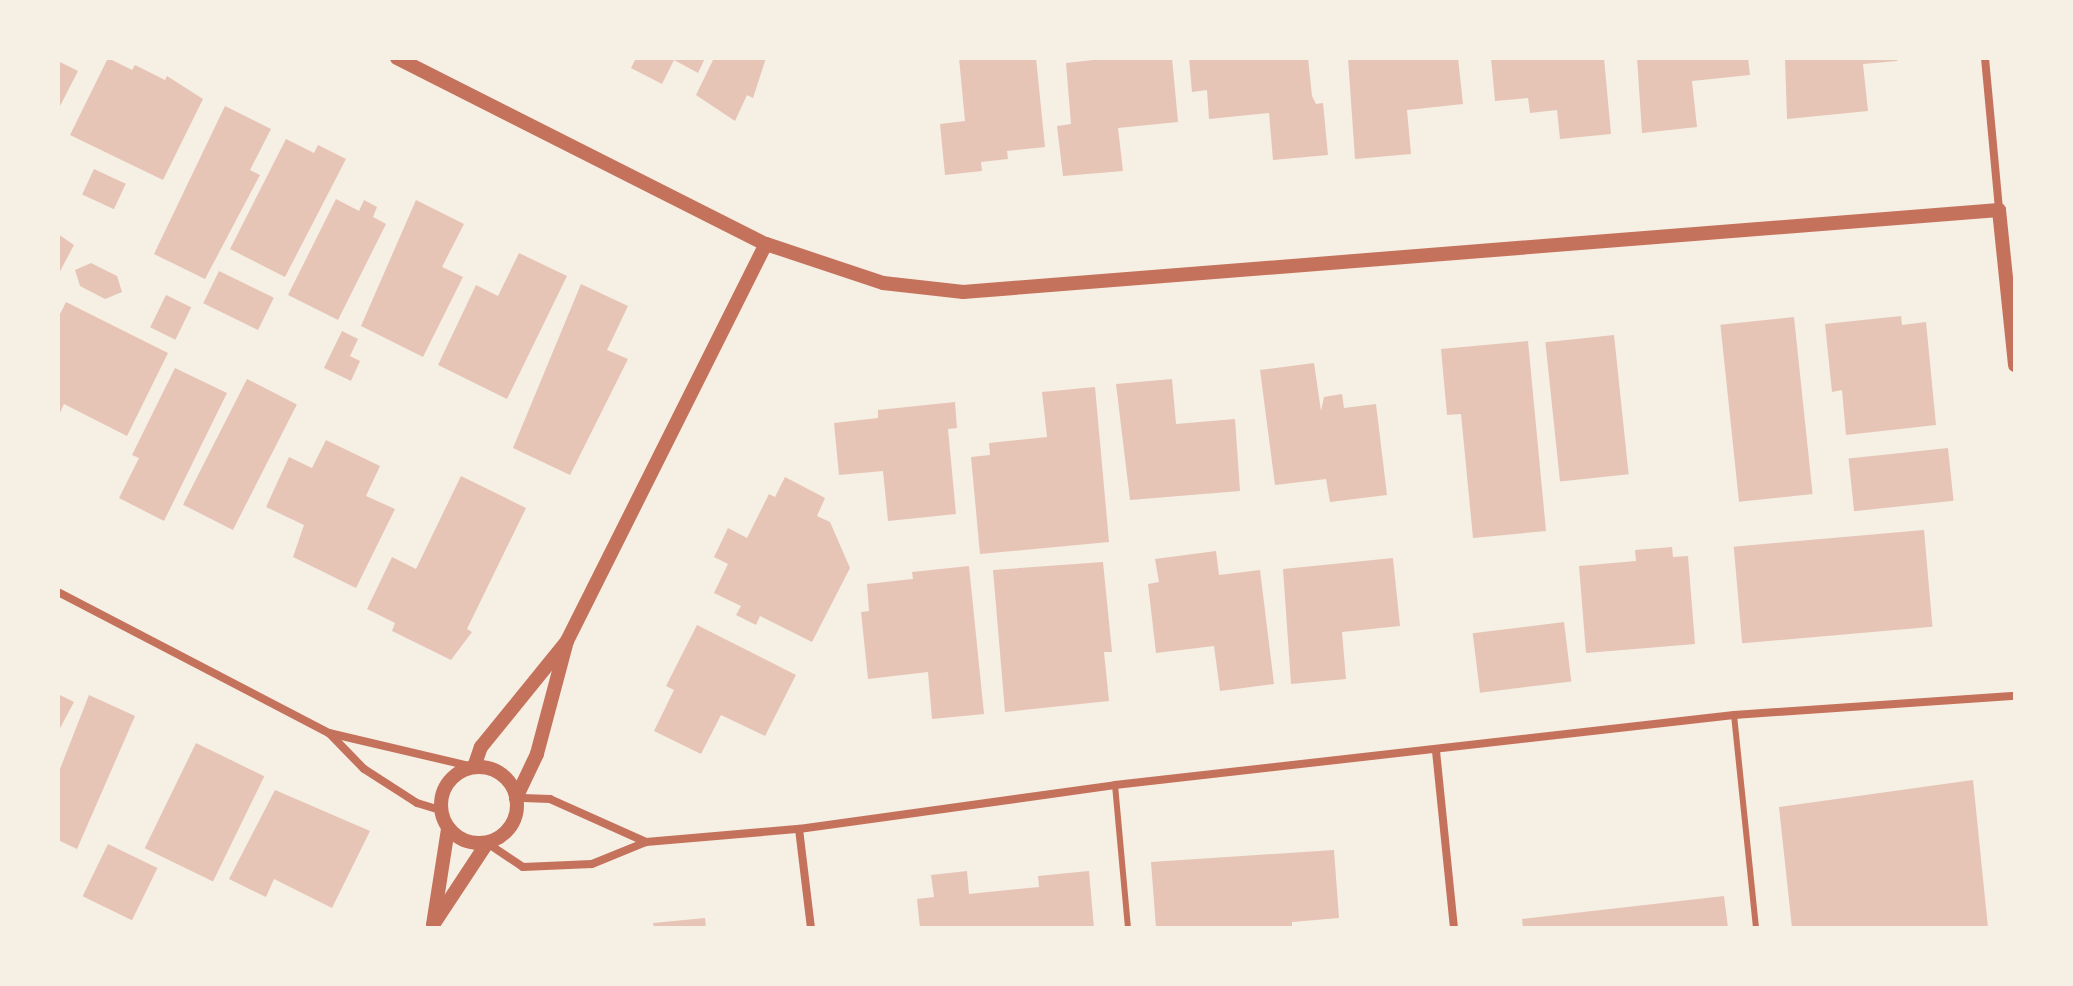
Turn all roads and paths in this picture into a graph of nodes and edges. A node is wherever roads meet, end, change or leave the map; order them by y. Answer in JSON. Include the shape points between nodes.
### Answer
{"nodes":[{"id":1,"x":397,"y":58,"type":"edge"},
{"id":2,"x":1985,"y":58,"type":"edge"},
{"id":3,"x":1999,"y":210,"type":"junction"},
{"id":4,"x":766,"y":244,"type":"junction"},
{"id":5,"x":2015,"y":365,"type":"edge"},
{"id":6,"x":58,"y":592,"type":"edge"},
{"id":7,"x":567,"y":641,"type":"junction"},
{"id":8,"x":2015,"y":696,"type":"edge"},
{"id":9,"x":1734,"y":715,"type":"junction"},
{"id":10,"x":329,"y":733,"type":"junction"},
{"id":11,"x":1436,"y":751,"type":"junction"},
{"id":12,"x":474,"y":767,"type":"junction"},
{"id":13,"x":1115,"y":785,"type":"junction"},
{"id":14,"x":516,"y":798,"type":"junction"},
{"id":15,"x":440,"y":810,"type":"junction"},
{"id":16,"x":448,"y":829,"type":"junction"},
{"id":17,"x":799,"y":829,"type":"junction"},
{"id":18,"x":646,"y":842,"type":"junction"},
{"id":19,"x":487,"y":843,"type":"junction"},
{"id":20,"x":434,"y":927,"type":"edge"},
{"id":21,"x":811,"y":928,"type":"edge"},
{"id":22,"x":1128,"y":928,"type":"edge"},
{"id":23,"x":1454,"y":928,"type":"edge"},
{"id":24,"x":1756,"y":928,"type":"edge"}],
"edges":[{"from":1,"to":4,"type":"street"},
{"from":2,"to":3,"type":"street"},
{"from":3,"to":4,"type":"street","via":[[963,292],[883,283]]},
{"from":3,"to":5,"type":"street"},
{"from":4,"to":7,"type":"street"},
{"from":6,"to":10,"type":"street"},
{"from":7,"to":12,"type":"street","via":[[481,747]]},
{"from":7,"to":14,"type":"street","via":[[537,754]]},
{"from":8,"to":9,"type":"street"},
{"from":9,"to":11,"type":"street"},
{"from":9,"to":24,"type":"lane"},
{"from":10,"to":12,"type":"street"},
{"from":10,"to":15,"type":"street","via":[[364,769],[417,803]]},
{"from":11,"to":13,"type":"street"},
{"from":11,"to":23,"type":"street"},
{"from":12,"to":14,"type":"street","via":[[508,780]]},
{"from":12,"to":15,"type":"street","via":[[456,774],[444,789]]},
{"from":13,"to":17,"type":"street"},
{"from":13,"to":22,"type":"lane"},
{"from":14,"to":18,"type":"street","via":[[550,799]]},
{"from":14,"to":19,"type":"street","via":[[515,817],[506,833]]},
{"from":15,"to":16,"type":"street"},
{"from":16,"to":19,"type":"street","via":[[466,842]]},
{"from":16,"to":20,"type":"street"},
{"from":17,"to":18,"type":"street"},
{"from":17,"to":21,"type":"street"},
{"from":18,"to":19,"type":"street","via":[[592,864],[523,867]]},
{"from":19,"to":20,"type":"street"}]}
